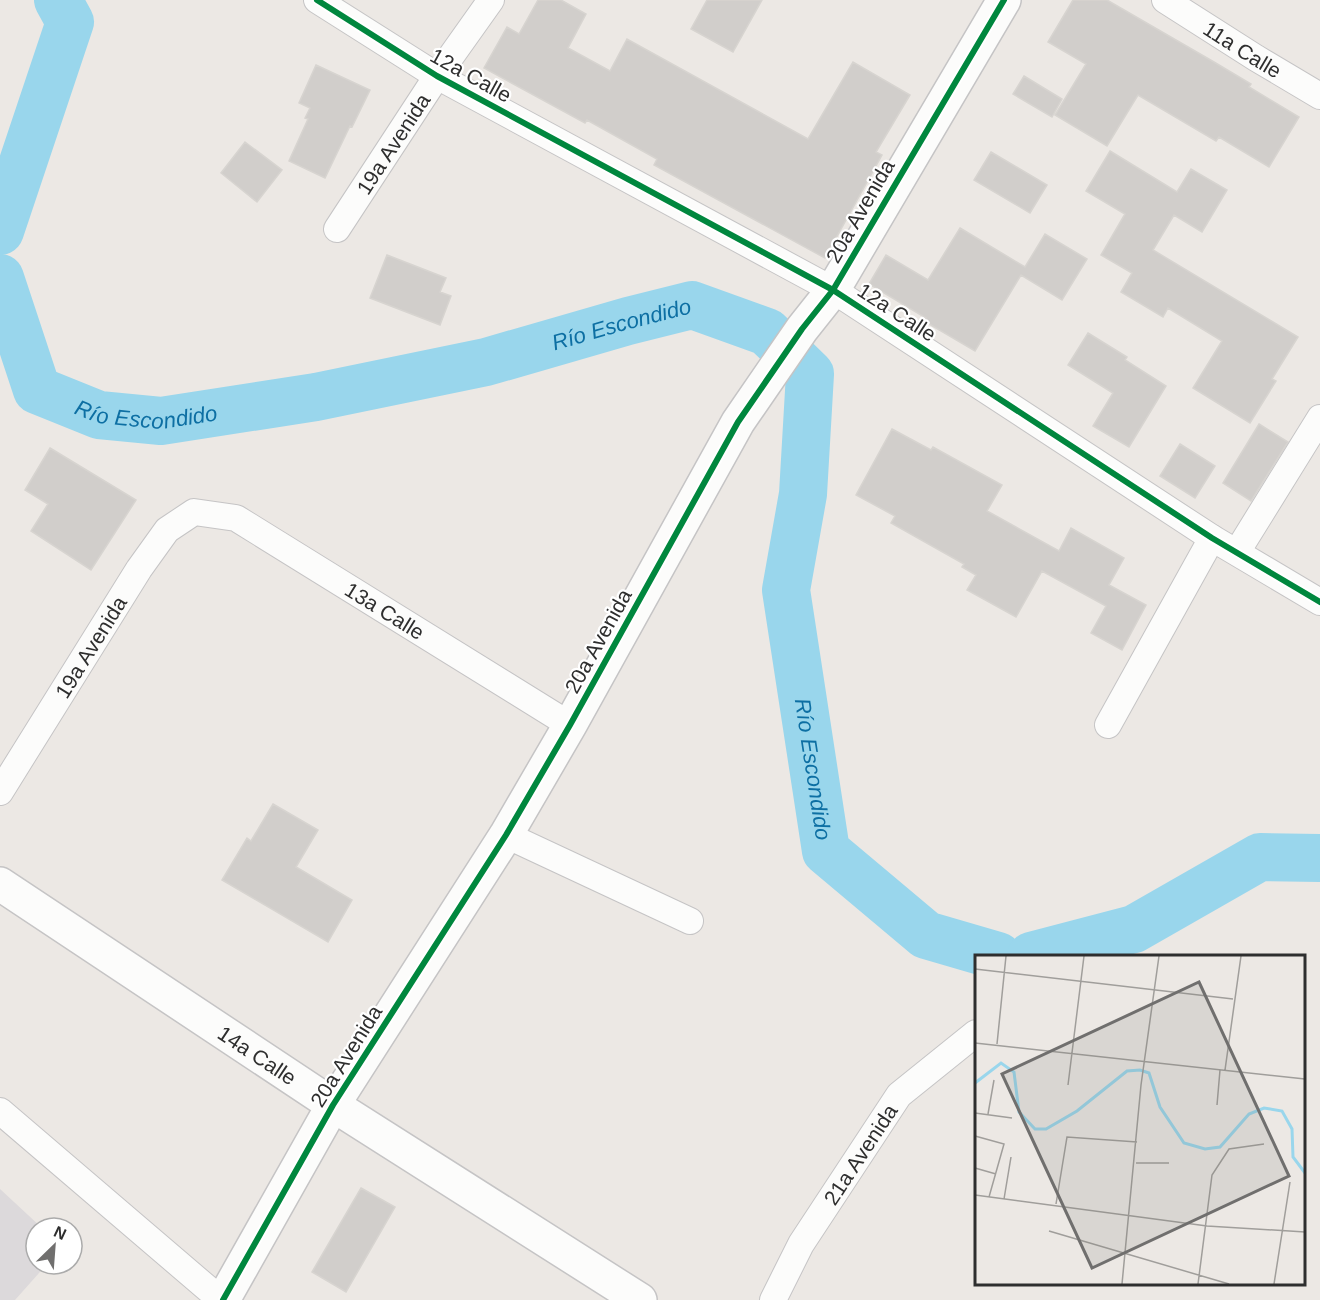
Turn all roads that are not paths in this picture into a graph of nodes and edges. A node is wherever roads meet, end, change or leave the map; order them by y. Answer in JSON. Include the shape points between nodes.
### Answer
{"nodes":[{"id":1,"x":317,"y":0,"type":"edge"},
{"id":2,"x":491,"y":0,"type":"edge"},
{"id":3,"x":1004,"y":0,"type":"edge"},
{"id":4,"x":1165,"y":0,"type":"edge"},
{"id":5,"x":437,"y":76,"type":"junction"},
{"id":6,"x":1320,"y":96,"type":"edge"},
{"id":7,"x":338,"y":229,"type":"dead end"},
{"id":8,"x":833,"y":290,"type":"junction"},
{"id":9,"x":1320,"y":418,"type":"edge"},
{"id":10,"x":194,"y":512,"type":"joint"},
{"id":11,"x":1212,"y":538,"type":"junction"},
{"id":12,"x":1237,"y":552,"type":"junction"},
{"id":13,"x":1320,"y":602,"type":"edge"},
{"id":14,"x":570,"y":725,"type":"junction"},
{"id":15,"x":1108,"y":725,"type":"dead end"},
{"id":16,"x":0,"y":792,"type":"edge"},
{"id":17,"x":506,"y":835,"type":"junction"},
{"id":18,"x":0,"y":884,"type":"edge"},
{"id":19,"x":690,"y":921,"type":"dead end"},
{"id":20,"x":975,"y":1034,"type":"edge"},
{"id":21,"x":333,"y":1105,"type":"junction"},
{"id":22,"x":0,"y":1111,"type":"edge"},
{"id":23,"x":222,"y":1300,"type":"edge"},
{"id":24,"x":640,"y":1300,"type":"edge"},
{"id":25,"x":773,"y":1300,"type":"edge"}],
"edges":[{"from":1,"to":5,"type":"street","name":"12a Calle"},
{"from":2,"to":5,"type":"street","name":"19a Avenida"},
{"from":3,"to":8,"type":"street","name":"20a Avenida"},
{"from":4,"to":6,"type":"street","name":"11a Calle"},
{"from":5,"to":7,"type":"street","name":"19a Avenida"},
{"from":5,"to":8,"type":"street","name":"12a Calle"},
{"from":8,"to":11,"type":"street","name":"12a Calle"},
{"from":8,"to":14,"type":"street","name":"20a Avenida","via":[[738,422]]},
{"from":9,"to":12,"type":"street"},
{"from":10,"to":14,"type":"street","name":"13a Calle","via":[[236,518]]},
{"from":10,"to":16,"type":"street","name":"19a Avenida","via":[[167,530],[139,569]]},
{"from":11,"to":12,"type":"street","name":"12a Calle"},
{"from":11,"to":15,"type":"street"},
{"from":12,"to":13,"type":"street","name":"12a Calle"},
{"from":14,"to":17,"type":"street","name":"20a Avenida"},
{"from":17,"to":19,"type":"street"},
{"from":17,"to":21,"type":"street","name":"20a Avenida"},
{"from":18,"to":21,"type":"street","name":"14a Calle"},
{"from":20,"to":25,"type":"street","name":"21a Avenida","via":[[898,1095],[801,1244]]},
{"from":21,"to":23,"type":"street","name":"20a Avenida"},
{"from":21,"to":24,"type":"street","name":"14a Calle"},
{"from":22,"to":23,"type":"street"}]}
